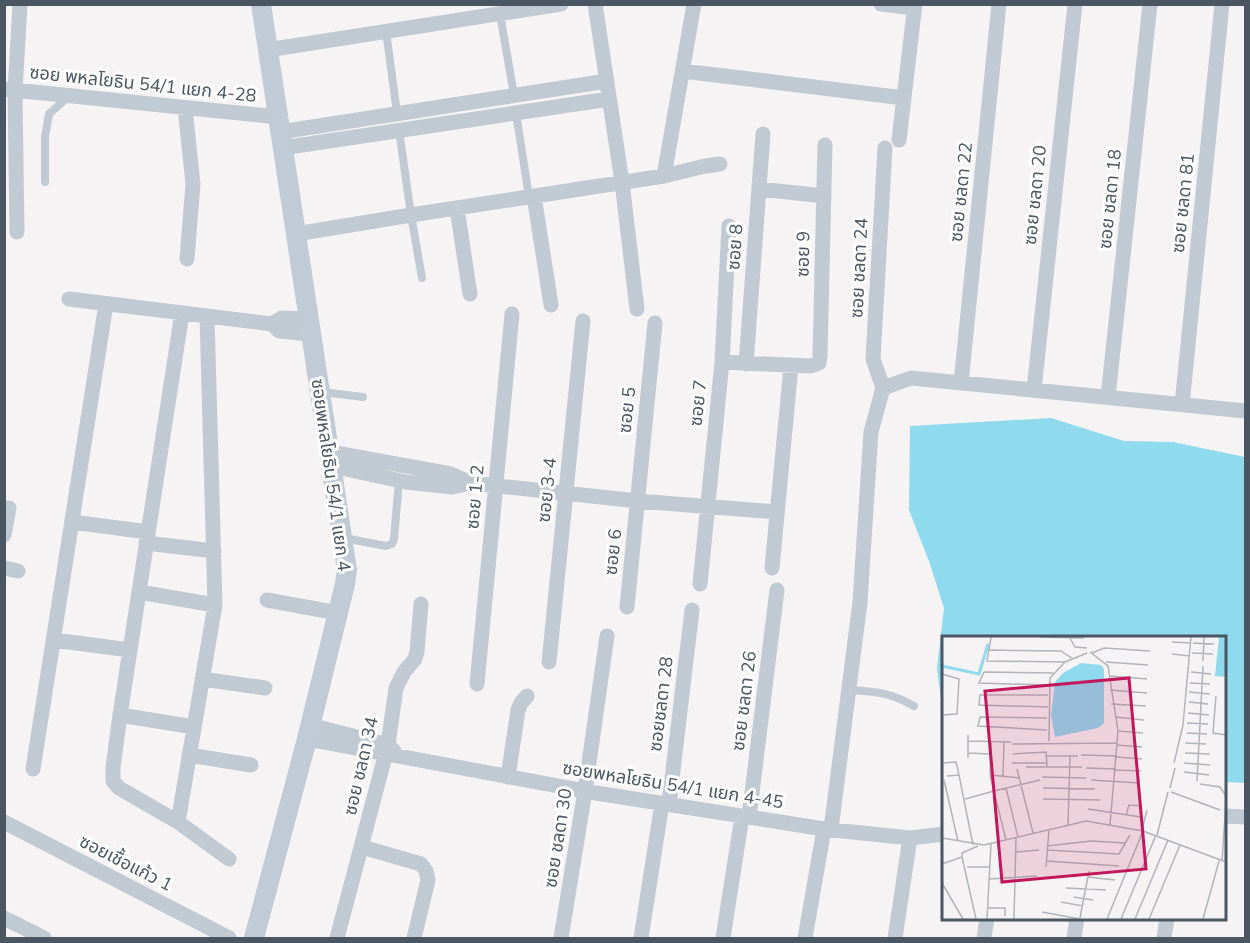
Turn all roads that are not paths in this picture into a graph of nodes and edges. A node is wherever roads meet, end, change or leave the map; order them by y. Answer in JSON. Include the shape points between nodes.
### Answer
{"nodes":[{"id":1,"x":20,"y":4,"type":"edge"},
{"id":2,"x":261,"y":4,"type":"edge"},
{"id":3,"x":561,"y":4,"type":"edge"},
{"id":4,"x":595,"y":4,"type":"edge"},
{"id":5,"x":694,"y":4,"type":"edge"},
{"id":6,"x":881,"y":4,"type":"edge"},
{"id":7,"x":999,"y":4,"type":"edge"},
{"id":8,"x":1075,"y":4,"type":"edge"},
{"id":9,"x":1150,"y":4,"type":"edge"},
{"id":10,"x":1222,"y":4,"type":"edge"},
{"id":11,"x":914,"y":6,"type":"edge"},
{"id":12,"x":500,"y":14,"type":"junction"},
{"id":13,"x":386,"y":31,"type":"junction"},
{"id":14,"x":267,"y":50,"type":"junction"},
{"id":15,"x":683,"y":71,"type":"junction"},
{"id":16,"x":606,"y":81,"type":"junction"},
{"id":17,"x":10,"y":90,"type":"edge"},
{"id":18,"x":70,"y":95,"type":"junction"},
{"id":19,"x":514,"y":95,"type":"junction"},
{"id":20,"x":904,"y":98,"type":"junction"},
{"id":21,"x":609,"y":99,"type":"junction"},
{"id":22,"x":449,"y":105,"type":"junction"},
{"id":23,"x":185,"y":108,"type":"junction"},
{"id":24,"x":397,"y":113,"type":"junction"},
{"id":25,"x":516,"y":113,"type":"junction"},
{"id":26,"x":452,"y":123,"type":"junction"},
{"id":27,"x":316,"y":126,"type":"junction"},
{"id":28,"x":399,"y":130,"type":"junction"},
{"id":29,"x":280,"y":132,"type":"junction"},
{"id":30,"x":762,"y":134,"type":"dead end"},
{"id":31,"x":899,"y":140,"type":"dead end"},
{"id":32,"x":319,"y":142,"type":"junction"},
{"id":33,"x":825,"y":145,"type":"dead end"},
{"id":34,"x":885,"y":148,"type":"dead end"},
{"id":35,"x":720,"y":164,"type":"dead end"},
{"id":36,"x":664,"y":176,"type":"junction"},
{"id":37,"x":45,"y":182,"type":"dead end"},
{"id":38,"x":622,"y":182,"type":"junction"},
{"id":39,"x":759,"y":189,"type":"junction"},
{"id":40,"x":531,"y":196,"type":"junction"},
{"id":41,"x":824,"y":196,"type":"junction"},
{"id":42,"x":457,"y":208,"type":"junction"},
{"id":43,"x":411,"y":215,"type":"junction"},
{"id":44,"x":729,"y":226,"type":"dead end"},
{"id":45,"x":17,"y":232,"type":"dead end"},
{"id":46,"x":296,"y":234,"type":"junction"},
{"id":47,"x":187,"y":259,"type":"dead end"},
{"id":48,"x":422,"y":278,"type":"dead end"},
{"id":49,"x":470,"y":294,"type":"dead end"},
{"id":50,"x":69,"y":299,"type":"dead end"},
{"id":51,"x":106,"y":304,"type":"junction"},
{"id":52,"x":551,"y":305,"type":"dead end"},
{"id":53,"x":637,"y":309,"type":"dead end"},
{"id":54,"x":182,"y":313,"type":"junction"},
{"id":55,"x":512,"y":314,"type":"dead end"},
{"id":56,"x":207,"y":316,"type":"junction"},
{"id":57,"x":583,"y":321,"type":"dead end"},
{"id":58,"x":655,"y":323,"type":"dead end"},
{"id":59,"x":310,"y":327,"type":"junction"},
{"id":60,"x":722,"y":362,"type":"junction"},
{"id":61,"x":746,"y":364,"type":"junction"},
{"id":62,"x":791,"y":366,"type":"junction"},
{"id":63,"x":961,"y":382,"type":"junction"},
{"id":64,"x":883,"y":388,"type":"junction"},
{"id":65,"x":1034,"y":390,"type":"junction"},
{"id":66,"x":320,"y":392,"type":"junction"},
{"id":67,"x":363,"y":397,"type":"dead end"},
{"id":68,"x":1108,"y":397,"type":"junction"},
{"id":69,"x":1182,"y":405,"type":"junction"},
{"id":70,"x":1245,"y":411,"type":"edge"},
{"id":71,"x":331,"y":459,"type":"junction"},
{"id":72,"x":399,"y":480,"type":"junction"},
{"id":73,"x":471,"y":483,"type":"junction"},
{"id":74,"x":495,"y":486,"type":"junction"},
{"id":75,"x":567,"y":493,"type":"junction"},
{"id":76,"x":638,"y":501,"type":"junction"},
{"id":77,"x":707,"y":507,"type":"junction"},
{"id":78,"x":9,"y":508,"type":"dead end"},
{"id":79,"x":777,"y":512,"type":"junction"},
{"id":80,"x":72,"y":522,"type":"junction"},
{"id":81,"x":4,"y":535,"type":"edge"},
{"id":82,"x":147,"y":537,"type":"junction"},
{"id":83,"x":343,"y":538,"type":"junction"},
{"id":84,"x":214,"y":551,"type":"junction"},
{"id":85,"x":772,"y":568,"type":"dead end"},
{"id":86,"x":700,"y":584,"type":"dead end"},
{"id":87,"x":777,"y":590,"type":"dead end"},
{"id":88,"x":139,"y":592,"type":"junction"},
{"id":89,"x":267,"y":600,"type":"dead end"},
{"id":90,"x":421,"y":604,"type":"dead end"},
{"id":91,"x":215,"y":605,"type":"junction"},
{"id":92,"x":627,"y":607,"type":"dead end"},
{"id":93,"x":692,"y":610,"type":"dead end"},
{"id":94,"x":338,"y":613,"type":"junction"},
{"id":95,"x":607,"y":636,"type":"dead end"},
{"id":96,"x":54,"y":640,"type":"junction"},
{"id":97,"x":130,"y":650,"type":"junction"},
{"id":98,"x":549,"y":662,"type":"dead end"},
{"id":99,"x":202,"y":679,"type":"junction"},
{"id":100,"x":477,"y":684,"type":"dead end"},
{"id":101,"x":266,"y":688,"type":"dead end"},
{"id":102,"x":849,"y":690,"type":"junction"},
{"id":103,"x":527,"y":696,"type":"dead end"},
{"id":104,"x":914,"y":706,"type":"dead end"},
{"id":105,"x":120,"y":715,"type":"junction"},
{"id":106,"x":194,"y":728,"type":"junction"},
{"id":107,"x":308,"y":732,"type":"junction"},
{"id":108,"x":390,"y":752,"type":"junction"},
{"id":109,"x":189,"y":755,"type":"junction"},
{"id":110,"x":251,"y":765,"type":"dead end"},
{"id":111,"x":33,"y":769,"type":"dead end"},
{"id":112,"x":508,"y":777,"type":"junction"},
{"id":113,"x":585,"y":791,"type":"junction"},
{"id":114,"x":665,"y":803,"type":"junction"},
{"id":115,"x":1226,"y":816,"type":"edge"},
{"id":116,"x":746,"y":817,"type":"junction"},
{"id":117,"x":1245,"y":817,"type":"edge"},
{"id":118,"x":4,"y":822,"type":"edge"},
{"id":119,"x":178,"y":822,"type":"junction"},
{"id":120,"x":827,"y":829,"type":"junction"},
{"id":121,"x":942,"y":834,"type":"edge"},
{"id":122,"x":910,"y":838,"type":"junction"},
{"id":123,"x":362,"y":846,"type":"junction"},
{"id":124,"x":229,"y":859,"type":"dead end"},
{"id":125,"x":4,"y":918,"type":"edge"},
{"id":126,"x":987,"y":919,"type":"edge"},
{"id":127,"x":1077,"y":919,"type":"edge"},
{"id":128,"x":1167,"y":919,"type":"edge"},
{"id":129,"x":255,"y":938,"type":"edge"},
{"id":130,"x":44,"y":939,"type":"edge"},
{"id":131,"x":229,"y":939,"type":"edge"},
{"id":132,"x":337,"y":939,"type":"edge"},
{"id":133,"x":414,"y":939,"type":"edge"},
{"id":134,"x":561,"y":939,"type":"edge"},
{"id":135,"x":641,"y":939,"type":"edge"},
{"id":136,"x":723,"y":939,"type":"edge"},
{"id":137,"x":805,"y":939,"type":"edge"},
{"id":138,"x":895,"y":939,"type":"edge"},
{"id":139,"x":984,"y":939,"type":"edge"},
{"id":140,"x":1074,"y":939,"type":"edge"},
{"id":141,"x":1164,"y":939,"type":"edge"}],
"edges":[{"from":1,"to":17,"type":"street"},
{"from":2,"to":14,"type":"street","name":"ซอยพหลโยธิน 54/1 แยก 4"},
{"from":3,"to":12,"type":"street"},
{"from":4,"to":16,"type":"street"},
{"from":5,"to":15,"type":"street"},
{"from":6,"to":11,"type":"street"},
{"from":7,"to":63,"type":"street","name":"ซอย ชลดา 22"},
{"from":8,"to":65,"type":"street","name":"ซอย ชลดา 20"},
{"from":9,"to":68,"type":"street","name":"ซอย ชลดา 18"},
{"from":10,"to":69,"type":"street","name":"ซอย ชลดา 81"},
{"from":11,"to":20,"type":"street"},
{"from":12,"to":13,"type":"street"},
{"from":12,"to":19,"type":"lane"},
{"from":13,"to":14,"type":"street"},
{"from":13,"to":24,"type":"lane"},
{"from":14,"to":29,"type":"street","name":"ซอยพหลโยธิน 54/1 แยก 4"},
{"from":15,"to":20,"type":"street"},
{"from":15,"to":36,"type":"street"},
{"from":16,"to":19,"type":"street"},
{"from":16,"to":21,"type":"street"},
{"from":17,"to":18,"type":"street","name":"ซอย พหลโยธิน 54/1 แยก 4-28"},
{"from":17,"to":45,"type":"street"},
{"from":18,"to":23,"type":"street","name":"ซอย พหลโยธิน 54/1 แยก 4-28"},
{"from":18,"to":37,"type":"lane","via":[[50,114],[45,137]]},
{"from":19,"to":22,"type":"street"},
{"from":20,"to":31,"type":"street"},
{"from":21,"to":25,"type":"street"},
{"from":21,"to":38,"type":"street"},
{"from":22,"to":24,"type":"street"},
{"from":22,"to":26,"type":"street"},
{"from":23,"to":29,"type":"street","name":"ซอย พหลโยธิน 54/1 แยก 4-28"},
{"from":23,"to":47,"type":"street","via":[[193,184]]},
{"from":24,"to":27,"type":"street"},
{"from":25,"to":26,"type":"street"},
{"from":25,"to":40,"type":"lane"},
{"from":26,"to":28,"type":"street"},
{"from":27,"to":29,"type":"street"},
{"from":27,"to":32,"type":"street"},
{"from":28,"to":32,"type":"street"},
{"from":28,"to":43,"type":"lane"},
{"from":29,"to":32,"type":"street"},
{"from":29,"to":46,"type":"street","name":"ซอยพหลโยธิน 54/1 แยก 4"},
{"from":30,"to":39,"type":"street","name":"ซอย 8"},
{"from":33,"to":41,"type":"street","name":"ซอย 9"},
{"from":34,"to":64,"type":"street","name":"ซอย ชลดา 24","via":[[873,359]]},
{"from":35,"to":36,"type":"street"},
{"from":36,"to":38,"type":"street"},
{"from":38,"to":40,"type":"street"},
{"from":38,"to":53,"type":"street"},
{"from":39,"to":41,"type":"street"},
{"from":39,"to":61,"type":"street","name":"ซอย 8"},
{"from":40,"to":42,"type":"street"},
{"from":40,"to":52,"type":"street"},
{"from":41,"to":62,"type":"street","name":"ซอย 9","via":[[819,363]]},
{"from":42,"to":43,"type":"street"},
{"from":42,"to":49,"type":"street"},
{"from":43,"to":46,"type":"street"},
{"from":43,"to":48,"type":"lane"},
{"from":44,"to":60,"type":"street","name":"ซอย 7"},
{"from":46,"to":59,"type":"street","name":"ซอยพหลโยธิน 54/1 แยก 4"},
{"from":50,"to":51,"type":"street"},
{"from":51,"to":54,"type":"street"},
{"from":51,"to":80,"type":"street"},
{"from":54,"to":56,"type":"street"},
{"from":54,"to":82,"type":"street"},
{"from":55,"to":74,"type":"street","name":"ซอย 1-2"},
{"from":56,"to":59,"type":"street","via":[[272,324],[282,318]]},
{"from":56,"to":84,"type":"street"},
{"from":57,"to":75,"type":"street","name":"ซอย 3-4"},
{"from":58,"to":76,"type":"street","name":"ซอย 5"},
{"from":59,"to":66,"type":"street","name":"ซอยพหลโยธิน 54/1 แยก 4"},
{"from":60,"to":61,"type":"street"},
{"from":60,"to":77,"type":"street","name":"ซอย 7"},
{"from":61,"to":62,"type":"street"},
{"from":62,"to":79,"type":"street"},
{"from":63,"to":64,"type":"street","via":[[910,378]]},
{"from":63,"to":65,"type":"street"},
{"from":64,"to":102,"type":"street","via":[[871,432],[861,602]]},
{"from":65,"to":68,"type":"street"},
{"from":66,"to":67,"type":"lane"},
{"from":66,"to":71,"type":"street","name":"ซอยพหลโยธิน 54/1 แยก 4"},
{"from":68,"to":69,"type":"street"},
{"from":69,"to":70,"type":"street"},
{"from":71,"to":72,"type":"street"},
{"from":71,"to":73,"type":"street","via":[[451,474]]},
{"from":71,"to":83,"type":"street","name":"ซอยพหลโยธิน 54/1 แยก 4"},
{"from":72,"to":73,"type":"street","via":[[452,487]]},
{"from":72,"to":83,"type":"lane","via":[[392,544]]},
{"from":73,"to":74,"type":"street"},
{"from":74,"to":75,"type":"street"},
{"from":74,"to":100,"type":"street","name":"ซอย 1-2"},
{"from":75,"to":76,"type":"street"},
{"from":75,"to":98,"type":"street","name":"ซอย 3-4"},
{"from":76,"to":77,"type":"street"},
{"from":76,"to":92,"type":"street","name":"ซอย 6"},
{"from":77,"to":79,"type":"street"},
{"from":77,"to":86,"type":"street","name":"ซอย 7"},
{"from":78,"to":81,"type":"street"},
{"from":79,"to":85,"type":"street"},
{"from":80,"to":82,"type":"street"},
{"from":80,"to":96,"type":"street"},
{"from":82,"to":84,"type":"street"},
{"from":82,"to":88,"type":"street"},
{"from":83,"to":94,"type":"street","name":"ซอยพหลโยธิน 54/1 แยก 4","via":[[347,570]]},
{"from":84,"to":91,"type":"street"},
{"from":87,"to":116,"type":"street","name":"ซอย ชลดา 26"},
{"from":88,"to":91,"type":"street"},
{"from":88,"to":97,"type":"street"},
{"from":89,"to":94,"type":"street"},
{"from":90,"to":108,"type":"street","name":"ซอย ชลดา 34","via":[[415,659],[396,688]]},
{"from":91,"to":99,"type":"street"},
{"from":93,"to":114,"type":"street","name":"ซอยชลดา 28"},
{"from":94,"to":107,"type":"street","name":"ซอยพหลโยธิน 54/1 แยก 4"},
{"from":95,"to":113,"type":"street","name":"ซอย ชลดา 30"},
{"from":96,"to":97,"type":"street"},
{"from":96,"to":111,"type":"street"},
{"from":97,"to":105,"type":"street"},
{"from":99,"to":101,"type":"street"},
{"from":99,"to":106,"type":"street"},
{"from":102,"to":104,"type":"lane","via":[[891,695]]},
{"from":102,"to":120,"type":"street"},
{"from":103,"to":112,"type":"street","via":[[518,710]]},
{"from":105,"to":106,"type":"street"},
{"from":105,"to":119,"type":"street","via":[[113,781]]},
{"from":106,"to":109,"type":"street"},
{"from":107,"to":108,"type":"street","name":"ซอยพหลโยธิน 54/1 แยก 4-45"},
{"from":107,"to":129,"type":"street","name":"ซอยพหลโยธิน 54/1 แยก 4"},
{"from":108,"to":112,"type":"street","name":"ซอยพหลโยธิน 54/1 แยก 4-45"},
{"from":108,"to":123,"type":"street","name":"ซอย ชลดา 34"},
{"from":109,"to":110,"type":"street"},
{"from":109,"to":119,"type":"street"},
{"from":112,"to":113,"type":"street","name":"ซอยพหลโยธิน 54/1 แยก 4-45"},
{"from":113,"to":114,"type":"street","name":"ซอยพหลโยธิน 54/1 แยก 4-45"},
{"from":113,"to":134,"type":"street","name":"ซอย ชลดา 30"},
{"from":114,"to":116,"type":"street","name":"ซอยพหลโยธิน 54/1 แยก 4-45"},
{"from":114,"to":135,"type":"street","name":"ซอยชลดา 28"},
{"from":115,"to":117,"type":"street"},
{"from":116,"to":120,"type":"street","name":"ซอยพหลโยธิน 54/1 แยก 4-45"},
{"from":116,"to":136,"type":"street","name":"ซอย ชลดา 26"},
{"from":118,"to":131,"type":"street","name":"ซอยเชื้อแก้ว 1"},
{"from":119,"to":124,"type":"street"},
{"from":120,"to":122,"type":"street","name":"ซอยพหลโยธิน 54/1 แยก 4-45"},
{"from":120,"to":137,"type":"street"},
{"from":121,"to":122,"type":"street","name":"ซอยพหลโยธิน 54/1 แยก 4-45"},
{"from":122,"to":138,"type":"street"},
{"from":123,"to":132,"type":"street","name":"ซอย ชลดา 34"},
{"from":123,"to":133,"type":"street","via":[[421,864],[426,871],[428,880]]},
{"from":125,"to":130,"type":"street"},
{"from":126,"to":139,"type":"street"},
{"from":127,"to":140,"type":"street"},
{"from":128,"to":141,"type":"street"}]}
